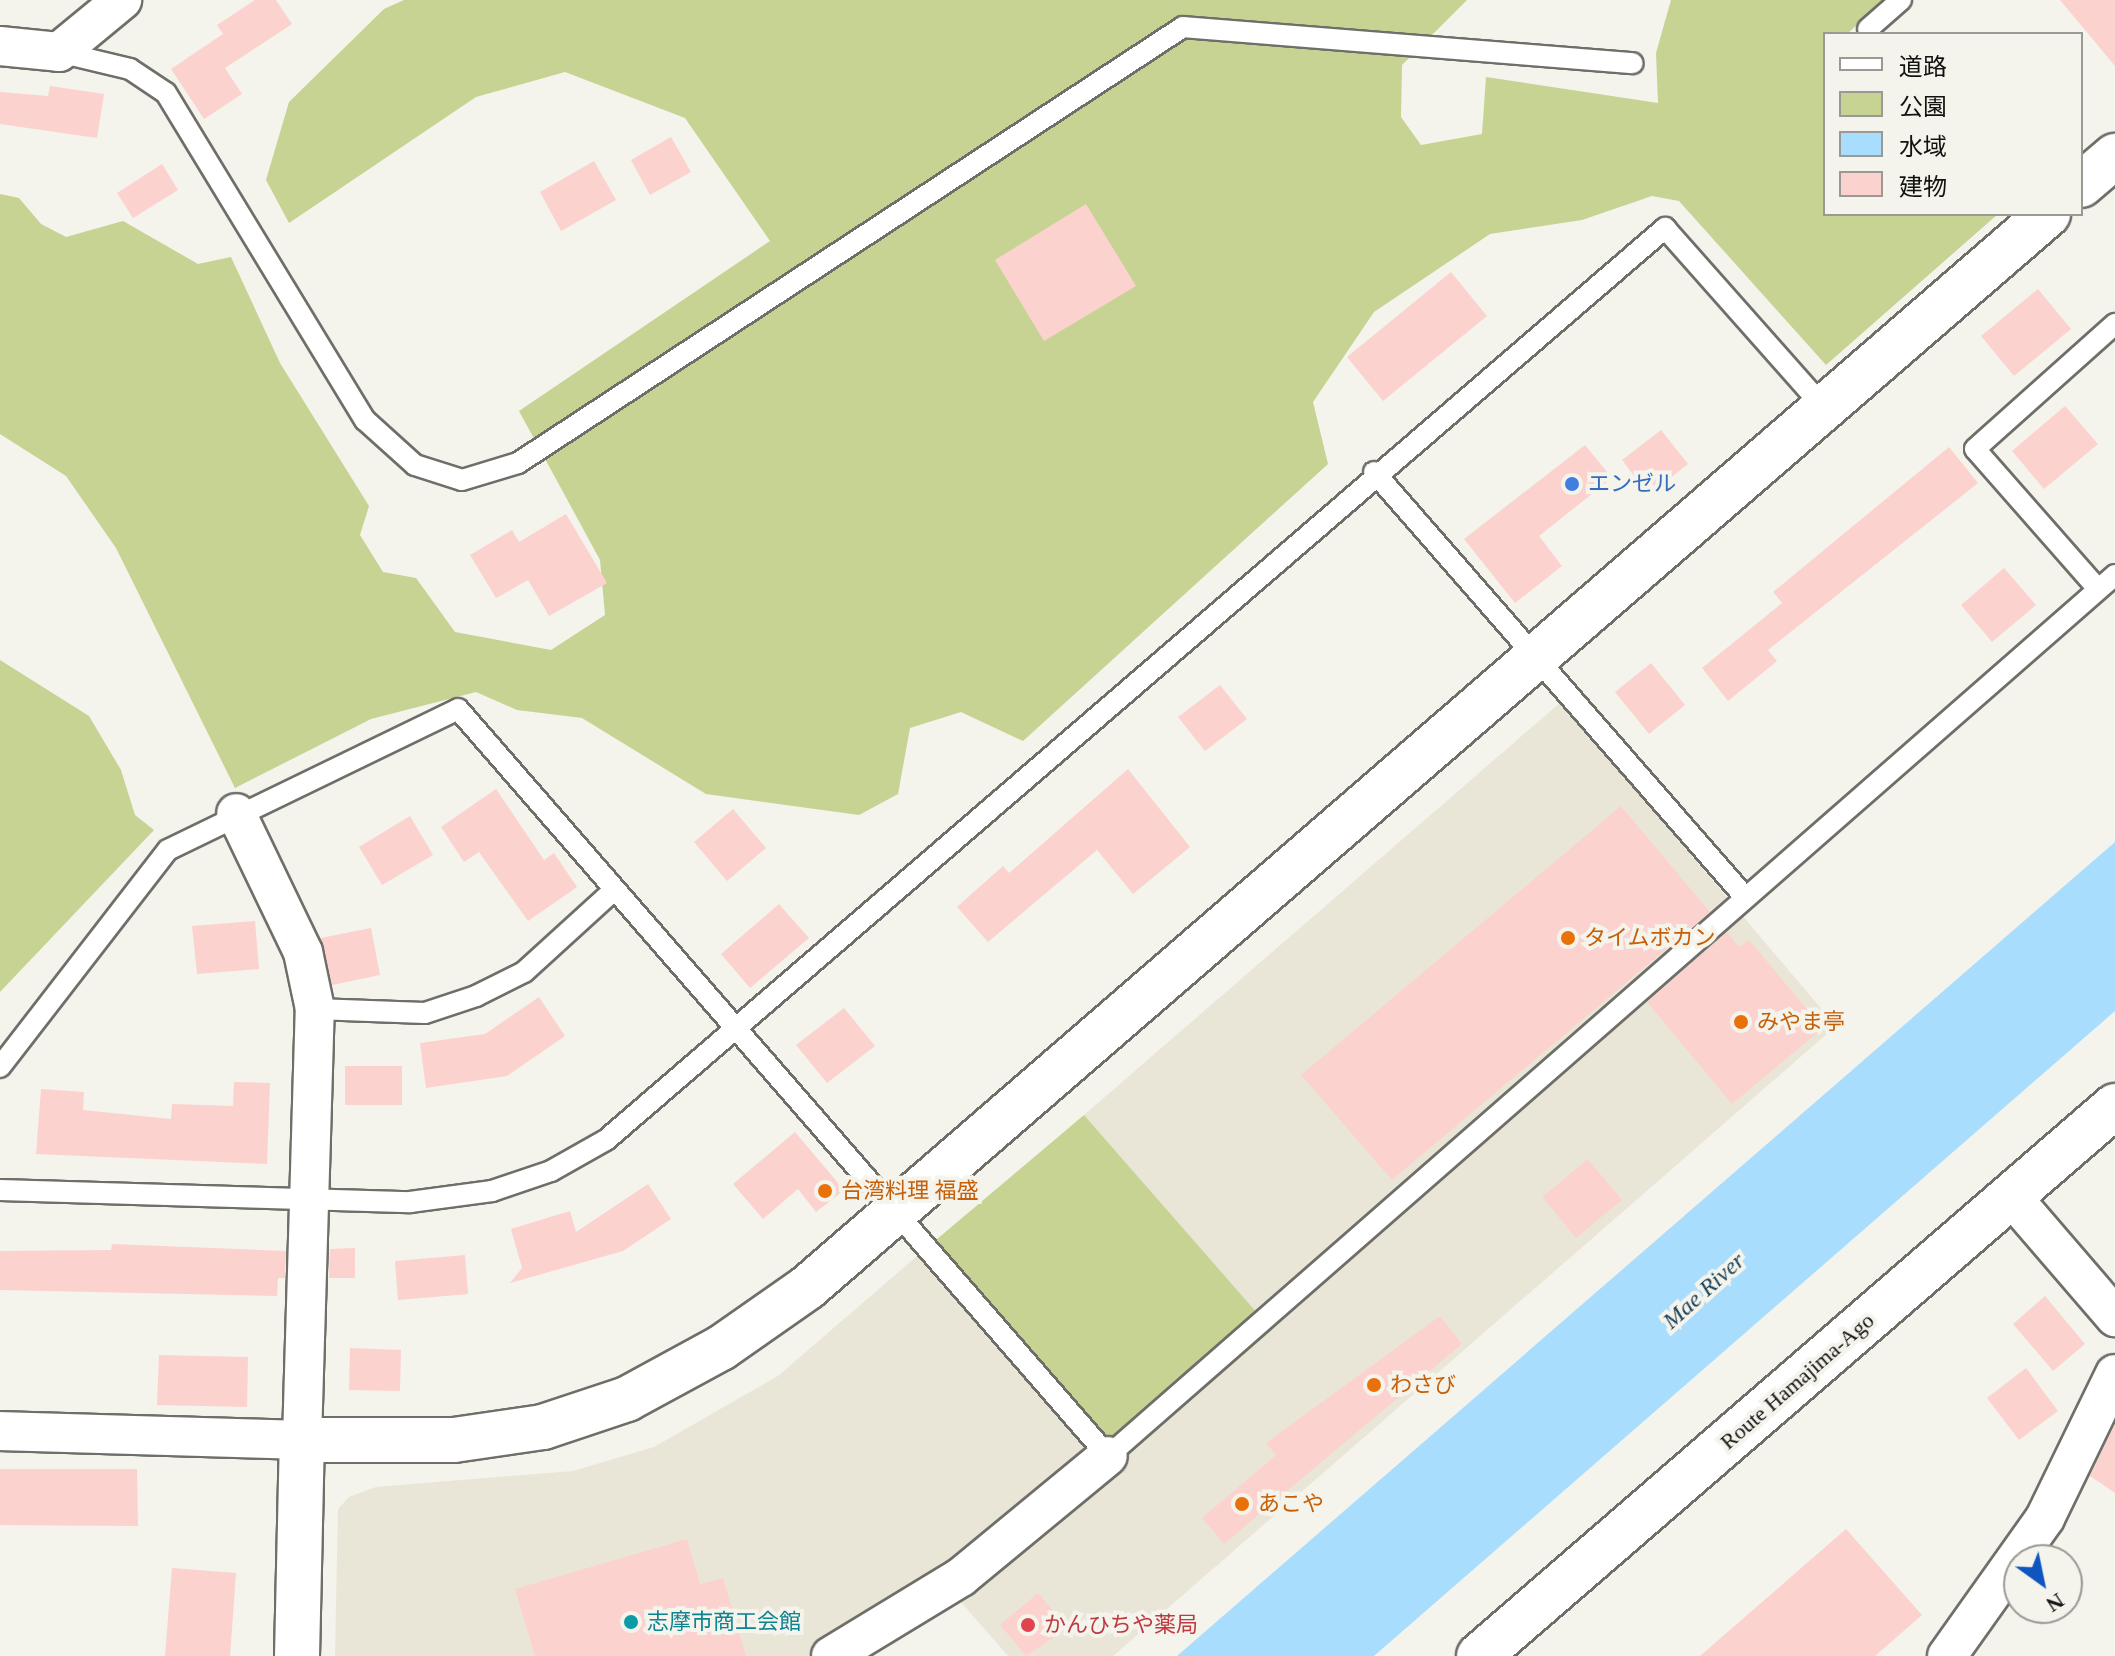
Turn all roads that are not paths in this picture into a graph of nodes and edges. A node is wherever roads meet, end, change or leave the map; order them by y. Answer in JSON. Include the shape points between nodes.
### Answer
{"nodes":[{"id":1,"x":122,"y":0,"type":"edge"},
{"id":2,"x":1901,"y":0,"type":"edge"},
{"id":3,"x":1868,"y":29,"type":"dead end"},
{"id":4,"x":0,"y":46,"type":"edge"},
{"id":5,"x":59,"y":52,"type":"junction"},
{"id":6,"x":1633,"y":63,"type":"dead end"},
{"id":7,"x":2115,"y":156,"type":"edge"},
{"id":8,"x":2083,"y":183,"type":"edge"},
{"id":9,"x":2046,"y":216,"type":"edge"},
{"id":10,"x":2115,"y":324,"type":"edge"},
{"id":11,"x":1824,"y":408,"type":"junction"},
{"id":12,"x":1374,"y":472,"type":"junction"},
{"id":13,"x":2115,"y":575,"type":"edge"},
{"id":14,"x":2098,"y":589,"type":"junction"},
{"id":15,"x":1537,"y":656,"type":"junction"},
{"id":16,"x":236,"y":813,"type":"junction"},
{"id":17,"x":614,"y":890,"type":"junction"},
{"id":18,"x":1745,"y":897,"type":"junction"},
{"id":19,"x":315,"y":1009,"type":"junction"},
{"id":20,"x":738,"y":1031,"type":"junction"},
{"id":21,"x":0,"y":1067,"type":"edge"},
{"id":22,"x":2115,"y":1106,"type":"edge"},
{"id":23,"x":0,"y":1190,"type":"edge"},
{"id":24,"x":2011,"y":1196,"type":"junction"},
{"id":25,"x":309,"y":1199,"type":"junction"},
{"id":26,"x":895,"y":1212,"type":"junction"},
{"id":27,"x":2115,"y":1317,"type":"edge"},
{"id":28,"x":2115,"y":1374,"type":"edge"},
{"id":29,"x":0,"y":1431,"type":"edge"},
{"id":30,"x":302,"y":1440,"type":"junction"},
{"id":31,"x":1108,"y":1456,"type":"junction"},
{"id":32,"x":297,"y":1656,"type":"edge"},
{"id":33,"x":831,"y":1656,"type":"edge"},
{"id":34,"x":1479,"y":1656,"type":"edge"},
{"id":35,"x":1947,"y":1656,"type":"edge"}],
"edges":[{"from":1,"to":5,"type":"street"},
{"from":2,"to":3,"type":"lane"},
{"from":4,"to":5,"type":"street"},
{"from":5,"to":6,"type":"lane","via":[[130,69],[166,93],[365,420],[415,465],[462,480],[518,463],[1183,27]]},
{"from":7,"to":8,"type":"street"},
{"from":9,"to":11,"type":"street"},
{"from":10,"to":14,"type":"lane","via":[[1975,449]]},
{"from":11,"to":12,"type":"lane","via":[[1665,228]]},
{"from":11,"to":15,"type":"street"},
{"from":12,"to":15,"type":"lane"},
{"from":12,"to":20,"type":"lane"},
{"from":13,"to":14,"type":"lane"},
{"from":14,"to":18,"type":"lane"},
{"from":15,"to":18,"type":"lane"},
{"from":15,"to":26,"type":"street"},
{"from":16,"to":17,"type":"lane","via":[[458,709]]},
{"from":16,"to":19,"type":"street","via":[[303,952]]},
{"from":16,"to":21,"type":"lane","via":[[168,850]]},
{"from":17,"to":19,"type":"lane","via":[[524,972],[476,996],[425,1013]]},
{"from":17,"to":20,"type":"lane"},
{"from":18,"to":31,"type":"lane"},
{"from":19,"to":25,"type":"street"},
{"from":20,"to":25,"type":"lane","via":[[606,1140],[551,1171],[492,1191],[410,1202]]},
{"from":20,"to":26,"type":"lane"},
{"from":22,"to":24,"type":"street","name":"Route Hamajima-Ago"},
{"from":23,"to":25,"type":"lane"},
{"from":24,"to":27,"type":"street"},
{"from":24,"to":34,"type":"street","name":"Route Hamajima-Ago"},
{"from":25,"to":30,"type":"street"},
{"from":26,"to":30,"type":"street","via":[[721,1348],[627,1399],[543,1427],[454,1440]]},
{"from":26,"to":31,"type":"lane"},
{"from":28,"to":35,"type":"street","via":[[2045,1518]]},
{"from":29,"to":30,"type":"street"},
{"from":30,"to":32,"type":"street"},
{"from":31,"to":33,"type":"street","via":[[961,1577]]}]}
